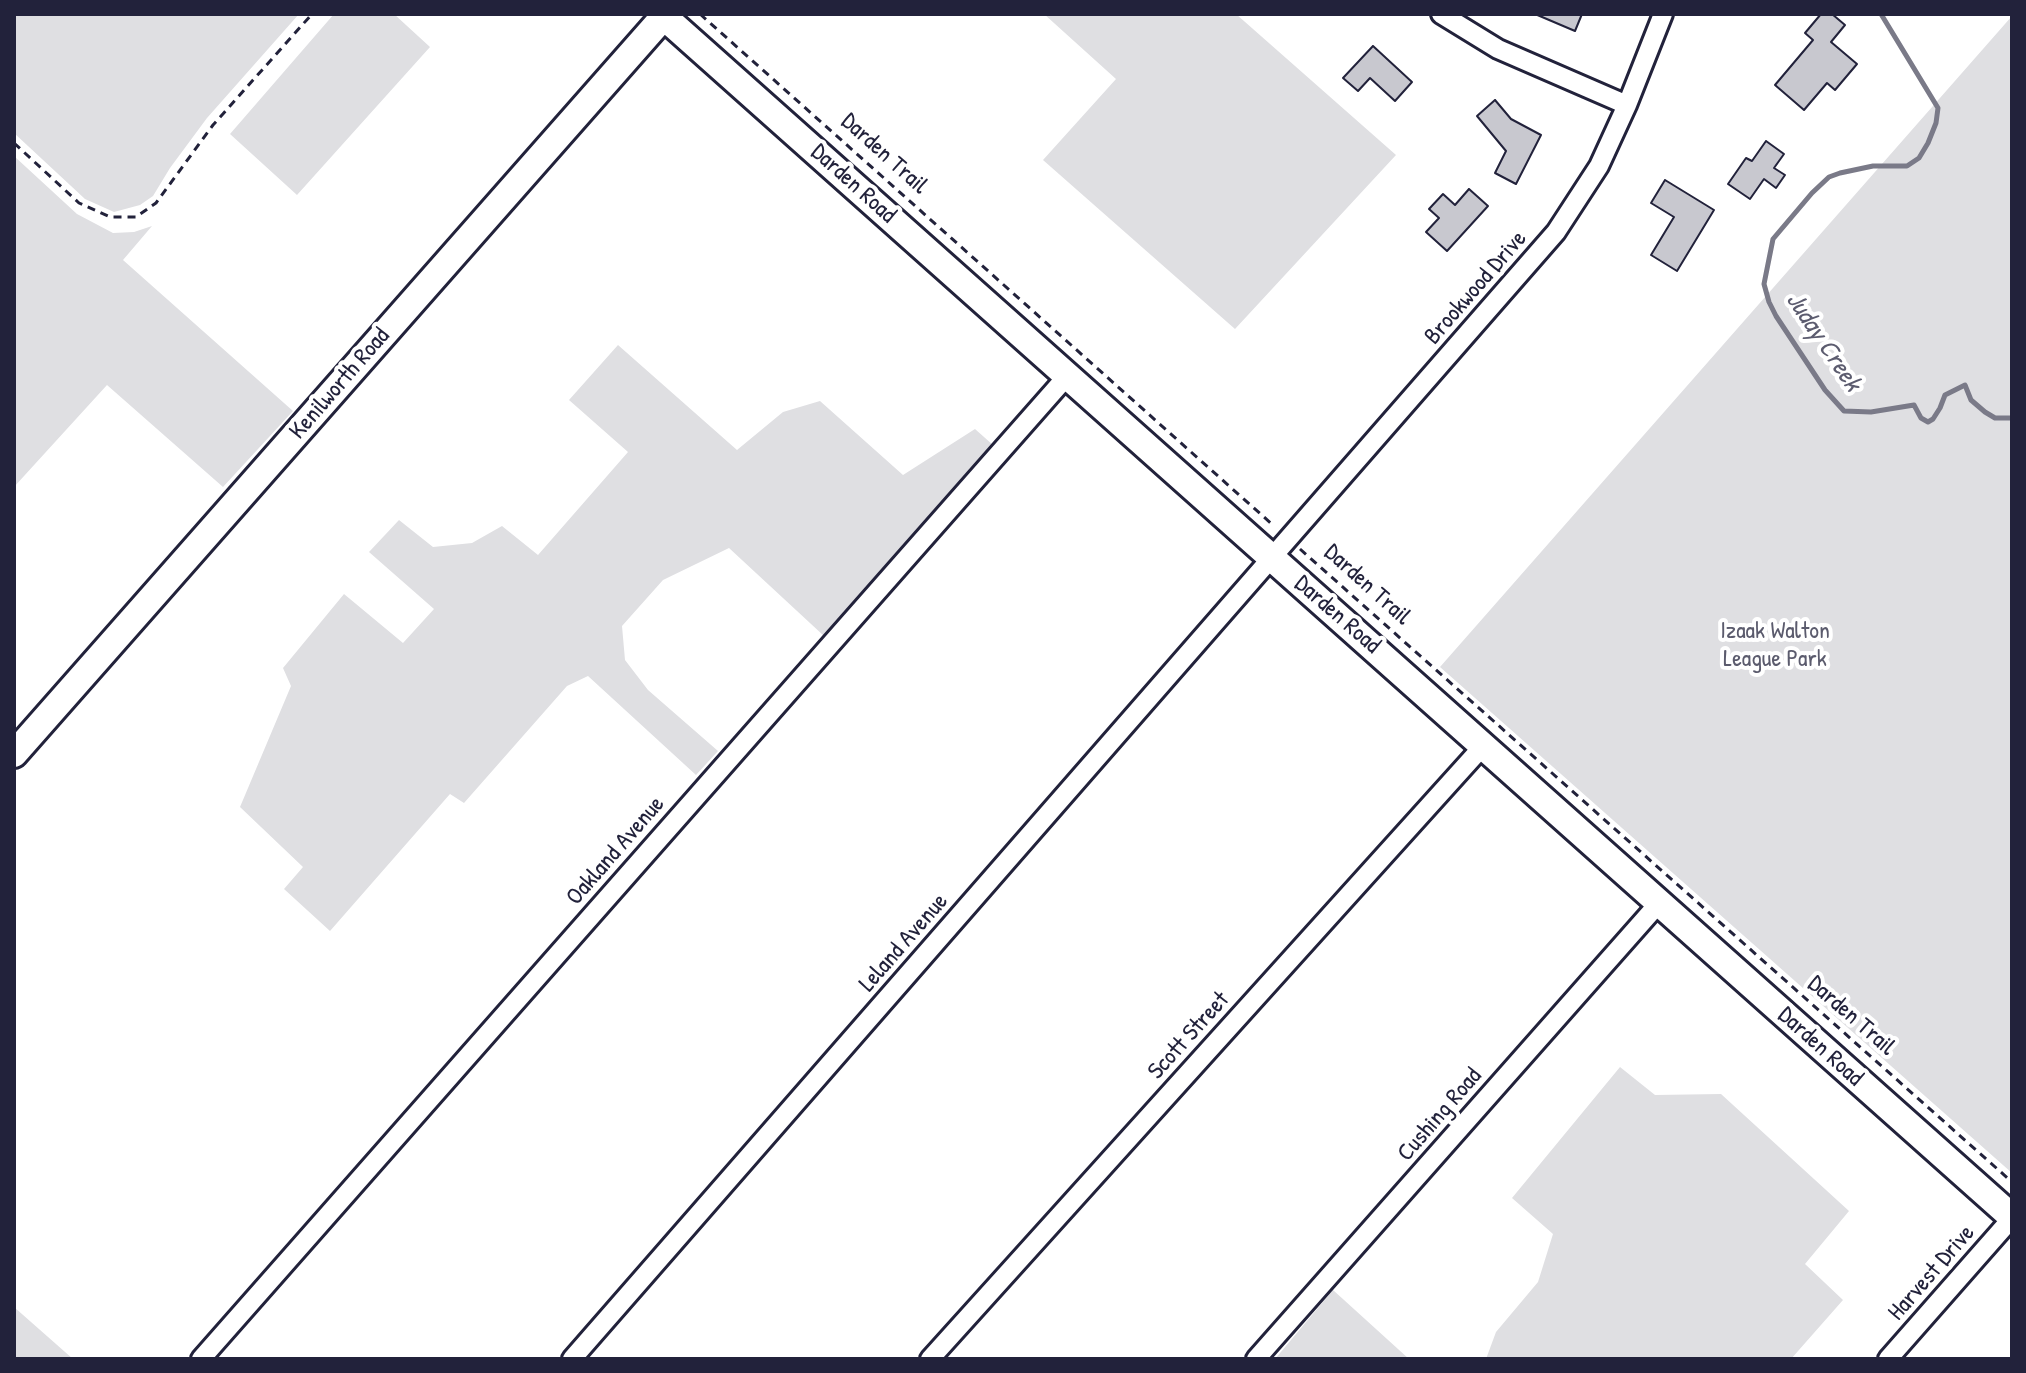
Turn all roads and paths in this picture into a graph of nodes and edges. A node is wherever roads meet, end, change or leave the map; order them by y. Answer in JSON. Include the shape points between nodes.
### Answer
{"nodes":[{"id":1,"x":312,"y":14,"type":"edge"},
{"id":2,"x":700,"y":14,"type":"edge"},
{"id":3,"x":1441,"y":14,"type":"edge"},
{"id":4,"x":1663,"y":14,"type":"edge"},
{"id":5,"x":664,"y":15,"type":"edge"},
{"id":6,"x":1627,"y":105,"type":"junction"},
{"id":7,"x":14,"y":143,"type":"edge"},
{"id":8,"x":1068,"y":375,"type":"junction"},
{"id":9,"x":1281,"y":549,"type":"junction"},
{"id":10,"x":1484,"y":745,"type":"junction"},
{"id":11,"x":14,"y":754,"type":"edge"},
{"id":12,"x":1659,"y":903,"type":"junction"},
{"id":13,"x":2012,"y":1182,"type":"edge"},
{"id":14,"x":2012,"y":1218,"type":"edge"},
{"id":15,"x":201,"y":1359,"type":"edge"},
{"id":16,"x":572,"y":1359,"type":"edge"},
{"id":17,"x":930,"y":1359,"type":"edge"},
{"id":18,"x":1256,"y":1359,"type":"edge"},
{"id":19,"x":1888,"y":1359,"type":"edge"}],
"edges":[{"from":1,"to":7,"type":"path","via":[[213,125],[156,203],[136,217],[110,217],[79,203]]},
{"from":2,"to":9,"type":"path","name":"Darden Trail"},
{"from":3,"to":6,"type":"street","via":[[1498,49]]},
{"from":4,"to":6,"type":"street","name":"Brookwood Drive"},
{"from":5,"to":8,"type":"street","name":"Darden Road"},
{"from":5,"to":11,"type":"street","name":"Kenilworth Road"},
{"from":6,"to":9,"type":"street","name":"Brookwood Drive","via":[[1599,166],[1556,232]]},
{"from":8,"to":9,"type":"street","name":"Darden Road"},
{"from":8,"to":15,"type":"street","name":"Oakland Avenue"},
{"from":9,"to":10,"type":"street","name":"Darden Road"},
{"from":9,"to":13,"type":"path","name":"Darden Trail"},
{"from":9,"to":16,"type":"street","name":"Leland Avenue"},
{"from":10,"to":12,"type":"street","name":"Darden Road"},
{"from":10,"to":17,"type":"street","name":"Scott Street"},
{"from":12,"to":14,"type":"street","name":"Darden Road"},
{"from":12,"to":18,"type":"street","name":"Cushing Road"},
{"from":14,"to":19,"type":"street","name":"Harvest Drive"}]}
